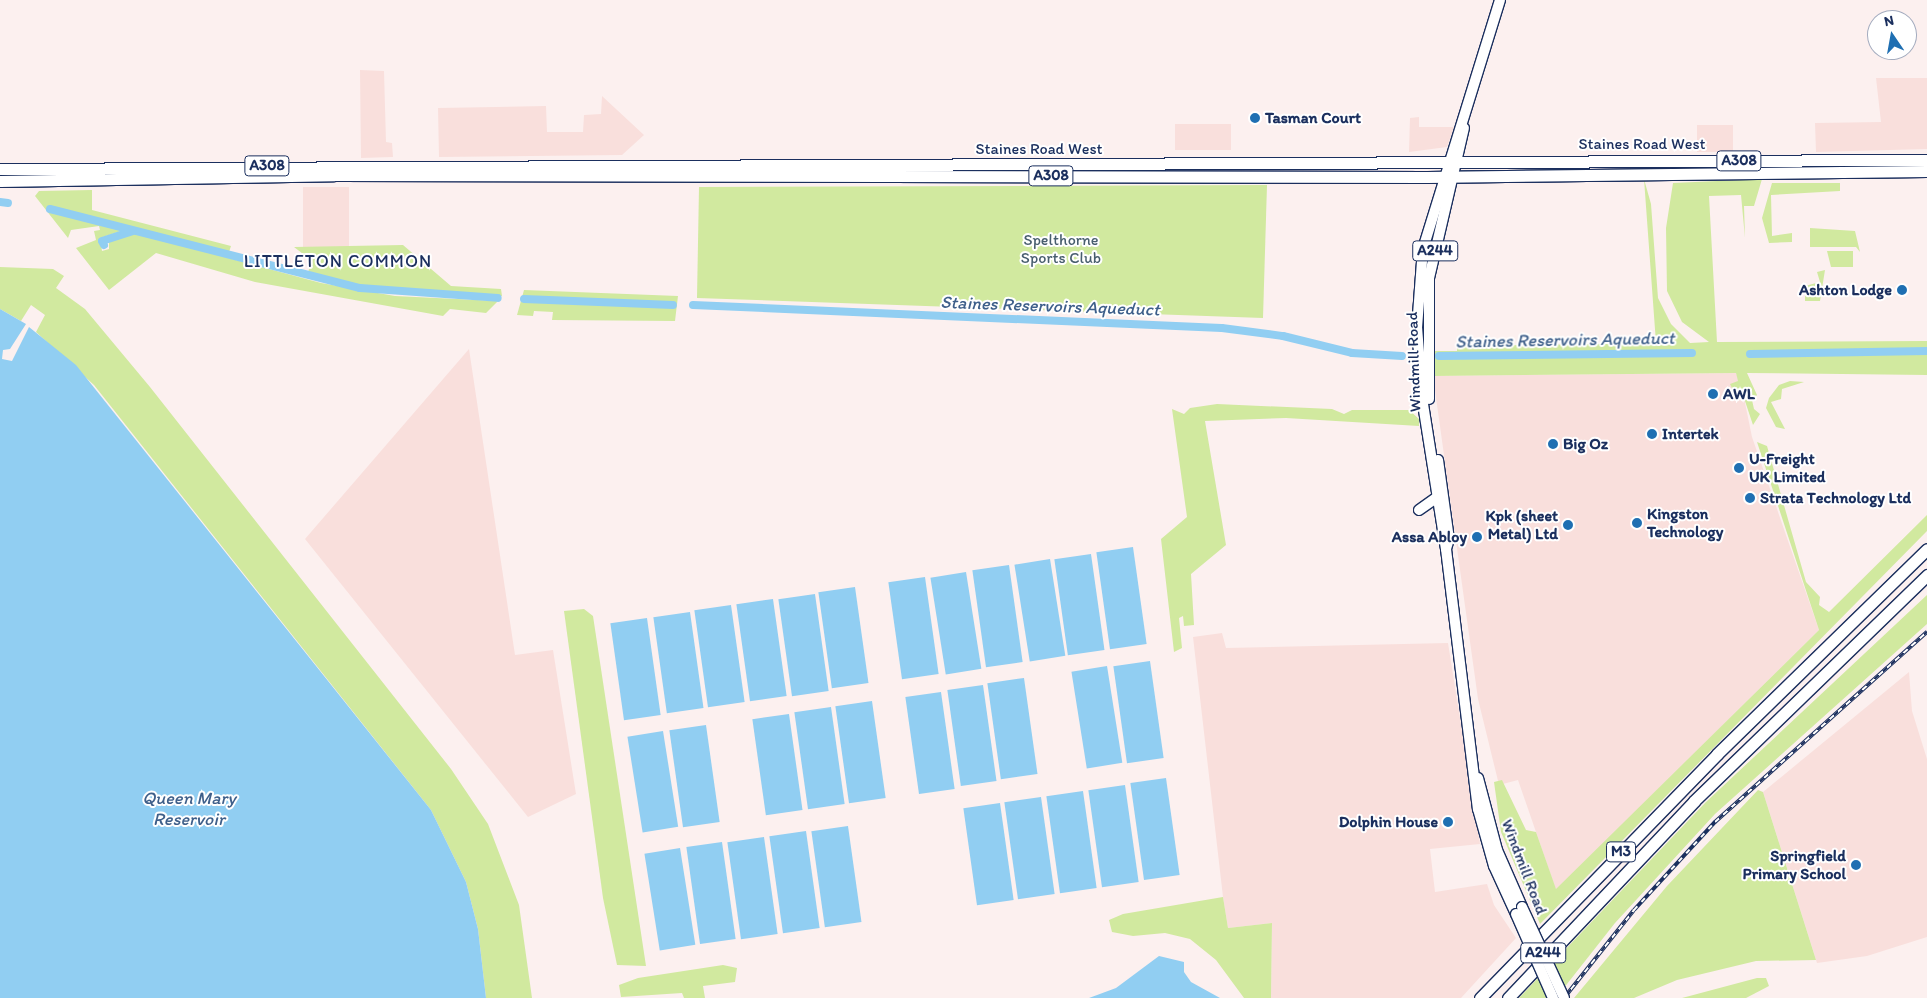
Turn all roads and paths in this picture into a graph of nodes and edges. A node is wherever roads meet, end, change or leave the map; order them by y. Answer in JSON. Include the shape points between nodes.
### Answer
{"nodes":[{"id":1,"x":1500,"y":0,"type":"edge"},
{"id":2,"x":1927,"y":160,"type":"edge"},
{"id":3,"x":1453,"y":161,"type":"junction"},
{"id":4,"x":630,"y":164,"type":"junction"},
{"id":5,"x":599,"y":166,"type":"junction"},
{"id":6,"x":0,"y":170,"type":"edge"},
{"id":7,"x":1927,"y":171,"type":"edge"},
{"id":8,"x":647,"y":176,"type":"junction"},
{"id":9,"x":1455,"y":176,"type":"junction"},
{"id":10,"x":1443,"y":177,"type":"junction"},
{"id":11,"x":617,"y":178,"type":"junction"},
{"id":12,"x":4,"y":181,"type":"edge"},
{"id":13,"x":1421,"y":319,"type":"junction"},
{"id":14,"x":1436,"y":498,"type":"junction"},
{"id":15,"x":1419,"y":510,"type":"dead end"},
{"id":16,"x":1446,"y":549,"type":"junction"},
{"id":17,"x":1927,"y":550,"type":"edge"},
{"id":18,"x":1927,"y":575,"type":"edge"},
{"id":19,"x":1927,"y":581,"type":"edge"},
{"id":20,"x":1890,"y":610,"type":"junction"},
{"id":21,"x":1519,"y":911,"type":"junction"},
{"id":22,"x":1480,"y":998,"type":"edge"},
{"id":23,"x":1508,"y":998,"type":"edge"},
{"id":24,"x":1554,"y":998,"type":"edge"},
{"id":25,"x":1564,"y":998,"type":"edge"}],
"edges":[{"from":1,"to":3,"type":"main road"},
{"from":2,"to":3,"type":"highway","name":"Staines Road West","number":"A308"},
{"from":3,"to":4,"type":"highway","name":"Staines Road West","number":"A308"},
{"from":3,"to":9,"type":"main road","name":"Windmill Road"},
{"from":3,"to":10,"type":"main road"},
{"from":4,"to":5,"type":"highway","number":"A308"},
{"from":4,"to":8,"type":"highway"},
{"from":5,"to":6,"type":"highway","number":"A308"},
{"from":5,"to":11,"type":"highway"},
{"from":6,"to":12,"type":"main road"},
{"from":7,"to":9,"type":"highway","number":"A308"},
{"from":8,"to":10,"type":"highway","number":"A308"},
{"from":8,"to":11,"type":"highway","number":"A308"},
{"from":9,"to":10,"type":"highway","number":"A308"},
{"from":9,"to":13,"type":"main road","name":"Windmill Road","number":"A244","via":[[1432,260]]},
{"from":10,"to":13,"type":"main road","name":"Windmill Road","number":"A244","via":[[1423,248]]},
{"from":11,"to":12,"type":"highway","number":"A308","via":[[353,175]]},
{"from":13,"to":14,"type":"main road","name":"Windmill Road","number":"A244"},
{"from":13,"to":16,"type":"main road","name":"Windmill Road","number":"A244","via":[[1429,404],[1446,508]]},
{"from":14,"to":15,"type":"main road"},
{"from":14,"to":16,"type":"main road","name":"Windmill Road","number":"A244"},
{"from":16,"to":21,"type":"main road","name":"Windmill Road","number":"A244","via":[[1476,772],[1497,850]]},
{"from":17,"to":22,"type":"highway","number":"M3","via":[[1717,754]]},
{"from":18,"to":20,"type":"highway","number":"M3"},
{"from":19,"to":20,"type":"highway","number":"M3"},
{"from":20,"to":23,"type":"highway","number":"M3","via":[[1694,801]]},
{"from":21,"to":24,"type":"main road","name":"Windmill Road","number":"A244","bridge":true},
{"from":21,"to":25,"type":"main road","name":"Windmill Road","number":"A244","bridge":true}]}
